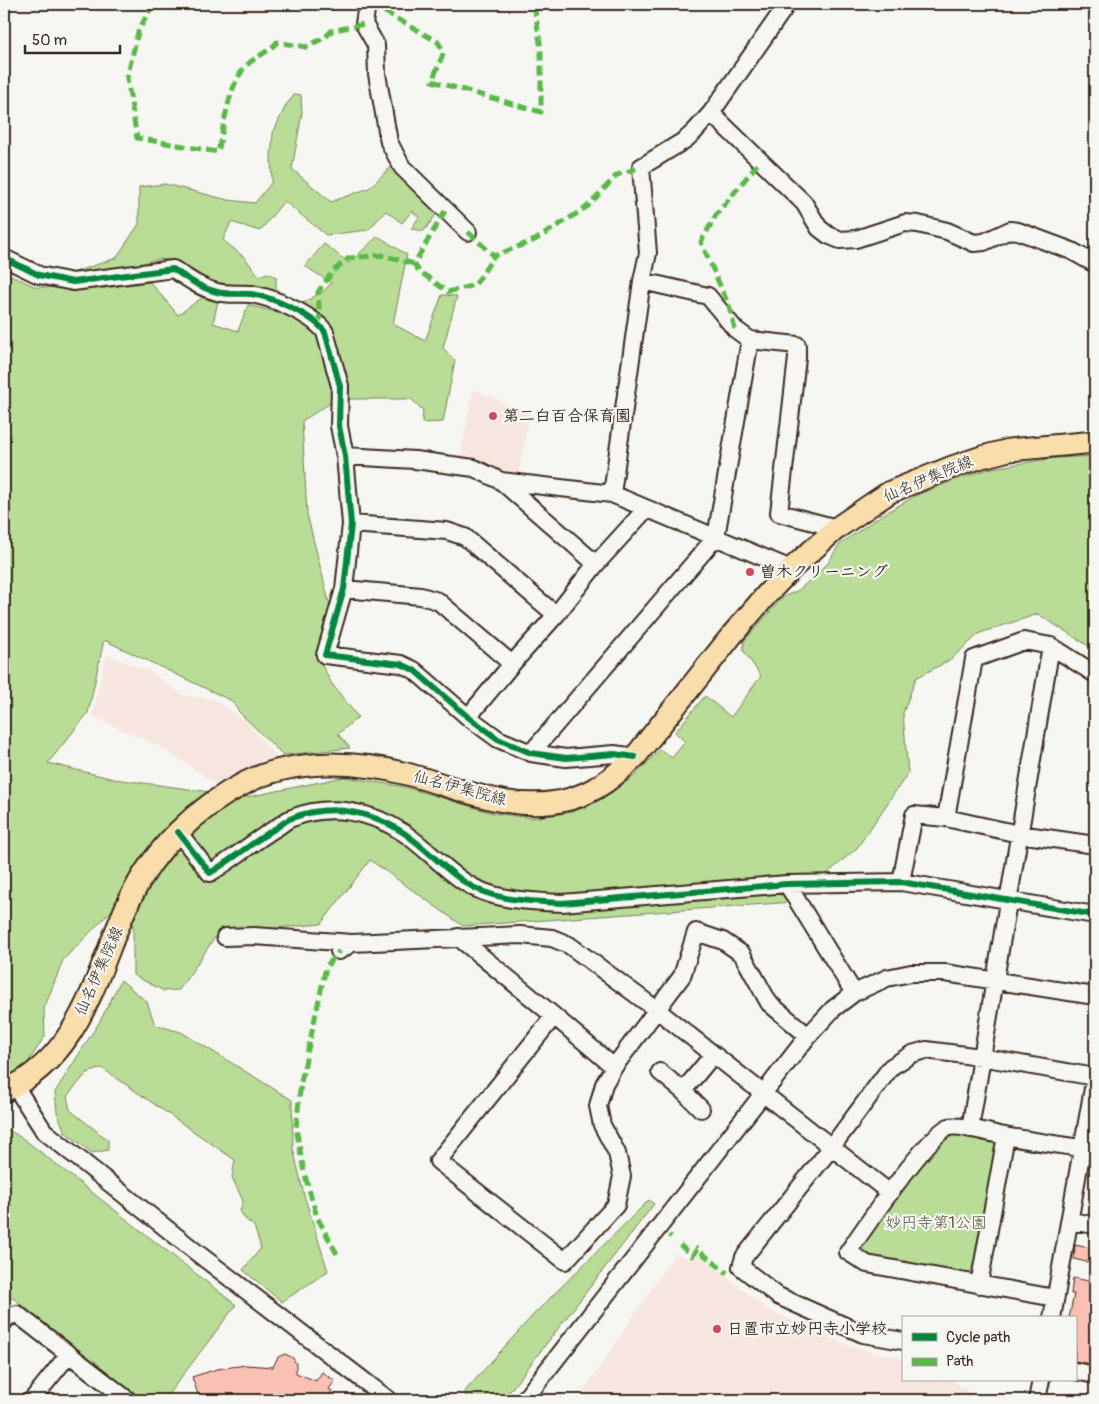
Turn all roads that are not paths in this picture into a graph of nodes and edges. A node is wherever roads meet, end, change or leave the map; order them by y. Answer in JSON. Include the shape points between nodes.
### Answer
{"nodes":[{"id":1,"x":368,"y":4,"type":"edge"},
{"id":2,"x":783,"y":4,"type":"edge"},
{"id":3,"x":711,"y":113,"type":"junction"},
{"id":4,"x":468,"y":232,"type":"dead end"},
{"id":5,"x":4,"y":258,"type":"edge"},
{"id":6,"x":1095,"y":264,"type":"edge"},
{"id":7,"x":642,"y":281,"type":"junction"},
{"id":8,"x":750,"y":340,"type":"junction"},
{"id":9,"x":1095,"y":442,"type":"edge"},
{"id":10,"x":345,"y":456,"type":"junction"},
{"id":11,"x":501,"y":481,"type":"junction"},
{"id":12,"x":612,"y":494,"type":"junction"},
{"id":13,"x":646,"y":508,"type":"junction"},
{"id":14,"x":351,"y":524,"type":"junction"},
{"id":15,"x":837,"y":528,"type":"junction"},
{"id":16,"x":716,"y":537,"type":"junction"},
{"id":17,"x":596,"y":564,"type":"junction"},
{"id":18,"x":791,"y":569,"type":"junction"},
{"id":19,"x":344,"y":589,"type":"junction"},
{"id":20,"x":556,"y":615,"type":"junction"},
{"id":21,"x":1051,"y":646,"type":"junction"},
{"id":22,"x":512,"y":664,"type":"junction"},
{"id":23,"x":1095,"y":674,"type":"edge"},
{"id":24,"x":468,"y":717,"type":"junction"},
{"id":25,"x":531,"y":753,"type":"junction"},
{"id":26,"x":634,"y":757,"type":"junction"},
{"id":27,"x":946,"y":818,"type":"junction"},
{"id":28,"x":178,"y":832,"type":"junction"},
{"id":29,"x":1019,"y":834,"type":"junction"},
{"id":30,"x":1095,"y":845,"type":"edge"},
{"id":31,"x":902,"y":882,"type":"junction"},
{"id":32,"x":787,"y":884,"type":"junction"},
{"id":33,"x":1009,"y":901,"type":"junction"},
{"id":34,"x":1095,"y":915,"type":"edge"},
{"id":35,"x":225,"y":937,"type":"dead end"},
{"id":36,"x":458,"y":937,"type":"junction"},
{"id":37,"x":994,"y":980,"type":"junction"},
{"id":38,"x":854,"y":993,"type":"junction"},
{"id":39,"x":1095,"y":996,"type":"edge"},
{"id":40,"x":657,"y":1010,"type":"junction"},
{"id":41,"x":554,"y":1016,"type":"junction"},
{"id":42,"x":808,"y":1036,"type":"junction"},
{"id":43,"x":713,"y":1055,"type":"junction"},
{"id":44,"x":982,"y":1057,"type":"junction"},
{"id":45,"x":614,"y":1067,"type":"junction"},
{"id":46,"x":660,"y":1072,"type":"dead end"},
{"id":47,"x":10,"y":1089,"type":"edge"},
{"id":48,"x":683,"y":1091,"type":"junction"},
{"id":49,"x":763,"y":1095,"type":"junction"},
{"id":50,"x":700,"y":1109,"type":"dead end"},
{"id":51,"x":970,"y":1128,"type":"junction"},
{"id":52,"x":1006,"y":1136,"type":"junction"},
{"id":53,"x":831,"y":1148,"type":"junction"},
{"id":54,"x":1081,"y":1148,"type":"junction"},
{"id":55,"x":890,"y":1193,"type":"junction"},
{"id":56,"x":1070,"y":1220,"type":"junction"},
{"id":57,"x":1095,"y":1225,"type":"edge"},
{"id":58,"x":979,"y":1285,"type":"junction"},
{"id":59,"x":1055,"y":1298,"type":"junction"},
{"id":60,"x":1052,"y":1316,"type":"edge"},
{"id":61,"x":4,"y":1322,"type":"edge"},
{"id":62,"x":902,"y":1341,"type":"edge"},
{"id":63,"x":69,"y":1354,"type":"junction"},
{"id":64,"x":1076,"y":1371,"type":"edge"},
{"id":65,"x":1095,"y":1375,"type":"edge"},
{"id":66,"x":1041,"y":1382,"type":"edge"},
{"id":67,"x":32,"y":1400,"type":"edge"},
{"id":68,"x":128,"y":1400,"type":"edge"},
{"id":69,"x":389,"y":1400,"type":"edge"},
{"id":70,"x":524,"y":1400,"type":"edge"},
{"id":71,"x":1037,"y":1400,"type":"edge"}],
"edges":[{"from":1,"to":4,"type":"street","via":[[364,24],[376,46],[389,142],[402,167]]},
{"from":2,"to":3,"type":"street","via":[[783,10]]},
{"from":3,"to":6,"type":"street","via":[[804,203],[820,228],[840,240],[856,239],[905,223],[947,231],[974,243],[1010,230],[1072,251]]},
{"from":3,"to":7,"type":"street","via":[[685,140],[641,167],[648,252]]},
{"from":5,"to":10,"type":"street","via":[[39,275],[73,282],[173,268],[199,286],[218,292],[252,294],[283,304],[320,325],[325,332],[340,386],[339,426]]},
{"from":7,"to":8,"type":"street","via":[[708,296],[735,329]]},
{"from":7,"to":12,"type":"street"},
{"from":8,"to":15,"type":"street","via":[[797,345],[779,513]]},
{"from":8,"to":16,"type":"street"},
{"from":9,"to":15,"type":"main road","name":"仙名伊集院線","via":[[1009,450],[975,459],[890,492]]},
{"from":10,"to":11,"type":"street","via":[[415,460],[474,468]]},
{"from":10,"to":14,"type":"street"},
{"from":11,"to":12,"type":"street"},
{"from":11,"to":17,"type":"street"},
{"from":12,"to":13,"type":"street"},
{"from":13,"to":16,"type":"street"},
{"from":13,"to":17,"type":"street"},
{"from":14,"to":19,"type":"street"},
{"from":14,"to":20,"type":"street","via":[[447,531],[465,537]]},
{"from":15,"to":18,"type":"main road","name":"仙名伊集院線"},
{"from":16,"to":18,"type":"street"},
{"from":16,"to":25,"type":"street"},
{"from":17,"to":20,"type":"street"},
{"from":18,"to":26,"type":"main road","name":"仙名伊集院線","via":[[732,635]]},
{"from":19,"to":22,"type":"street","via":[[421,596],[438,601]]},
{"from":19,"to":24,"type":"street","via":[[325,655],[402,664],[414,670]]},
{"from":20,"to":22,"type":"street"},
{"from":21,"to":23,"type":"street"},
{"from":21,"to":27,"type":"street","via":[[1024,641],[974,659]]},
{"from":21,"to":29,"type":"street"},
{"from":22,"to":24,"type":"street"},
{"from":24,"to":25,"type":"street","via":[[498,739]]},
{"from":25,"to":26,"type":"street","via":[[566,758],[614,754]]},
{"from":26,"to":28,"type":"main road","name":"仙名伊集院線","via":[[618,773],[588,792],[551,803],[531,804],[488,798],[383,768],[305,766],[274,772],[248,782],[217,799]]},
{"from":27,"to":29,"type":"street"},
{"from":27,"to":31,"type":"street","via":[[914,815]]},
{"from":28,"to":32,"type":"street","via":[[210,873],[291,818],[327,810],[354,812],[380,819],[405,833],[467,884],[494,896],[528,901],[562,903]]},
{"from":28,"to":47,"type":"main road","name":"仙名伊集院線","via":[[154,861],[130,899],[94,990],[72,1030],[49,1060]]},
{"from":29,"to":30,"type":"street"},
{"from":29,"to":33,"type":"street"},
{"from":31,"to":32,"type":"street"},
{"from":31,"to":33,"type":"street"},
{"from":32,"to":38,"type":"street"},
{"from":33,"to":34,"type":"street"},
{"from":33,"to":37,"type":"street"},
{"from":35,"to":36,"type":"street","via":[[254,936],[345,947]]},
{"from":36,"to":40,"type":"street","via":[[520,935],[552,938],[569,945]]},
{"from":36,"to":41,"type":"street"},
{"from":37,"to":38,"type":"street","via":[[945,973],[911,973],[887,978]]},
{"from":37,"to":39,"type":"street"},
{"from":37,"to":44,"type":"street"},
{"from":38,"to":42,"type":"street","via":[[833,1009]]},
{"from":40,"to":42,"type":"street","via":[[682,976],[696,932],[723,941],[742,954],[770,1003]]},
{"from":40,"to":43,"type":"street"},
{"from":40,"to":45,"type":"street"},
{"from":41,"to":45,"type":"street"},
{"from":41,"to":45,"type":"street","via":[[438,1161],[565,1261],[616,1205],[622,1176],[617,1153],[602,1125],[598,1106],[604,1084]]},
{"from":42,"to":49,"type":"street"},
{"from":43,"to":48,"type":"street"},
{"from":43,"to":49,"type":"street"},
{"from":44,"to":51,"type":"street"},
{"from":44,"to":53,"type":"street","via":[[926,1050],[912,1054],[891,1067]]},
{"from":44,"to":54,"type":"street","via":[[1095,1077]]},
{"from":46,"to":48,"type":"street"},
{"from":47,"to":69,"type":"street","via":[[44,1131]]},
{"from":48,"to":50,"type":"street"},
{"from":49,"to":53,"type":"street"},
{"from":49,"to":70,"type":"street"},
{"from":51,"to":52,"type":"street"},
{"from":51,"to":55,"type":"street","via":[[949,1127],[936,1135]]},
{"from":52,"to":54,"type":"street"},
{"from":52,"to":58,"type":"street"},
{"from":53,"to":55,"type":"street"},
{"from":53,"to":62,"type":"street","via":[[744,1257],[741,1267],[778,1296],[863,1334]]},
{"from":54,"to":56,"type":"street"},
{"from":55,"to":58,"type":"street","via":[[848,1252],[867,1264]]},
{"from":56,"to":57,"type":"street"},
{"from":56,"to":59,"type":"street"},
{"from":58,"to":59,"type":"street"},
{"from":59,"to":60,"type":"street"},
{"from":61,"to":63,"type":"street","via":[[7,1317],[17,1314]]},
{"from":63,"to":67,"type":"street"},
{"from":63,"to":68,"type":"street"},
{"from":64,"to":65,"type":"street"},
{"from":66,"to":71,"type":"street"}]}
